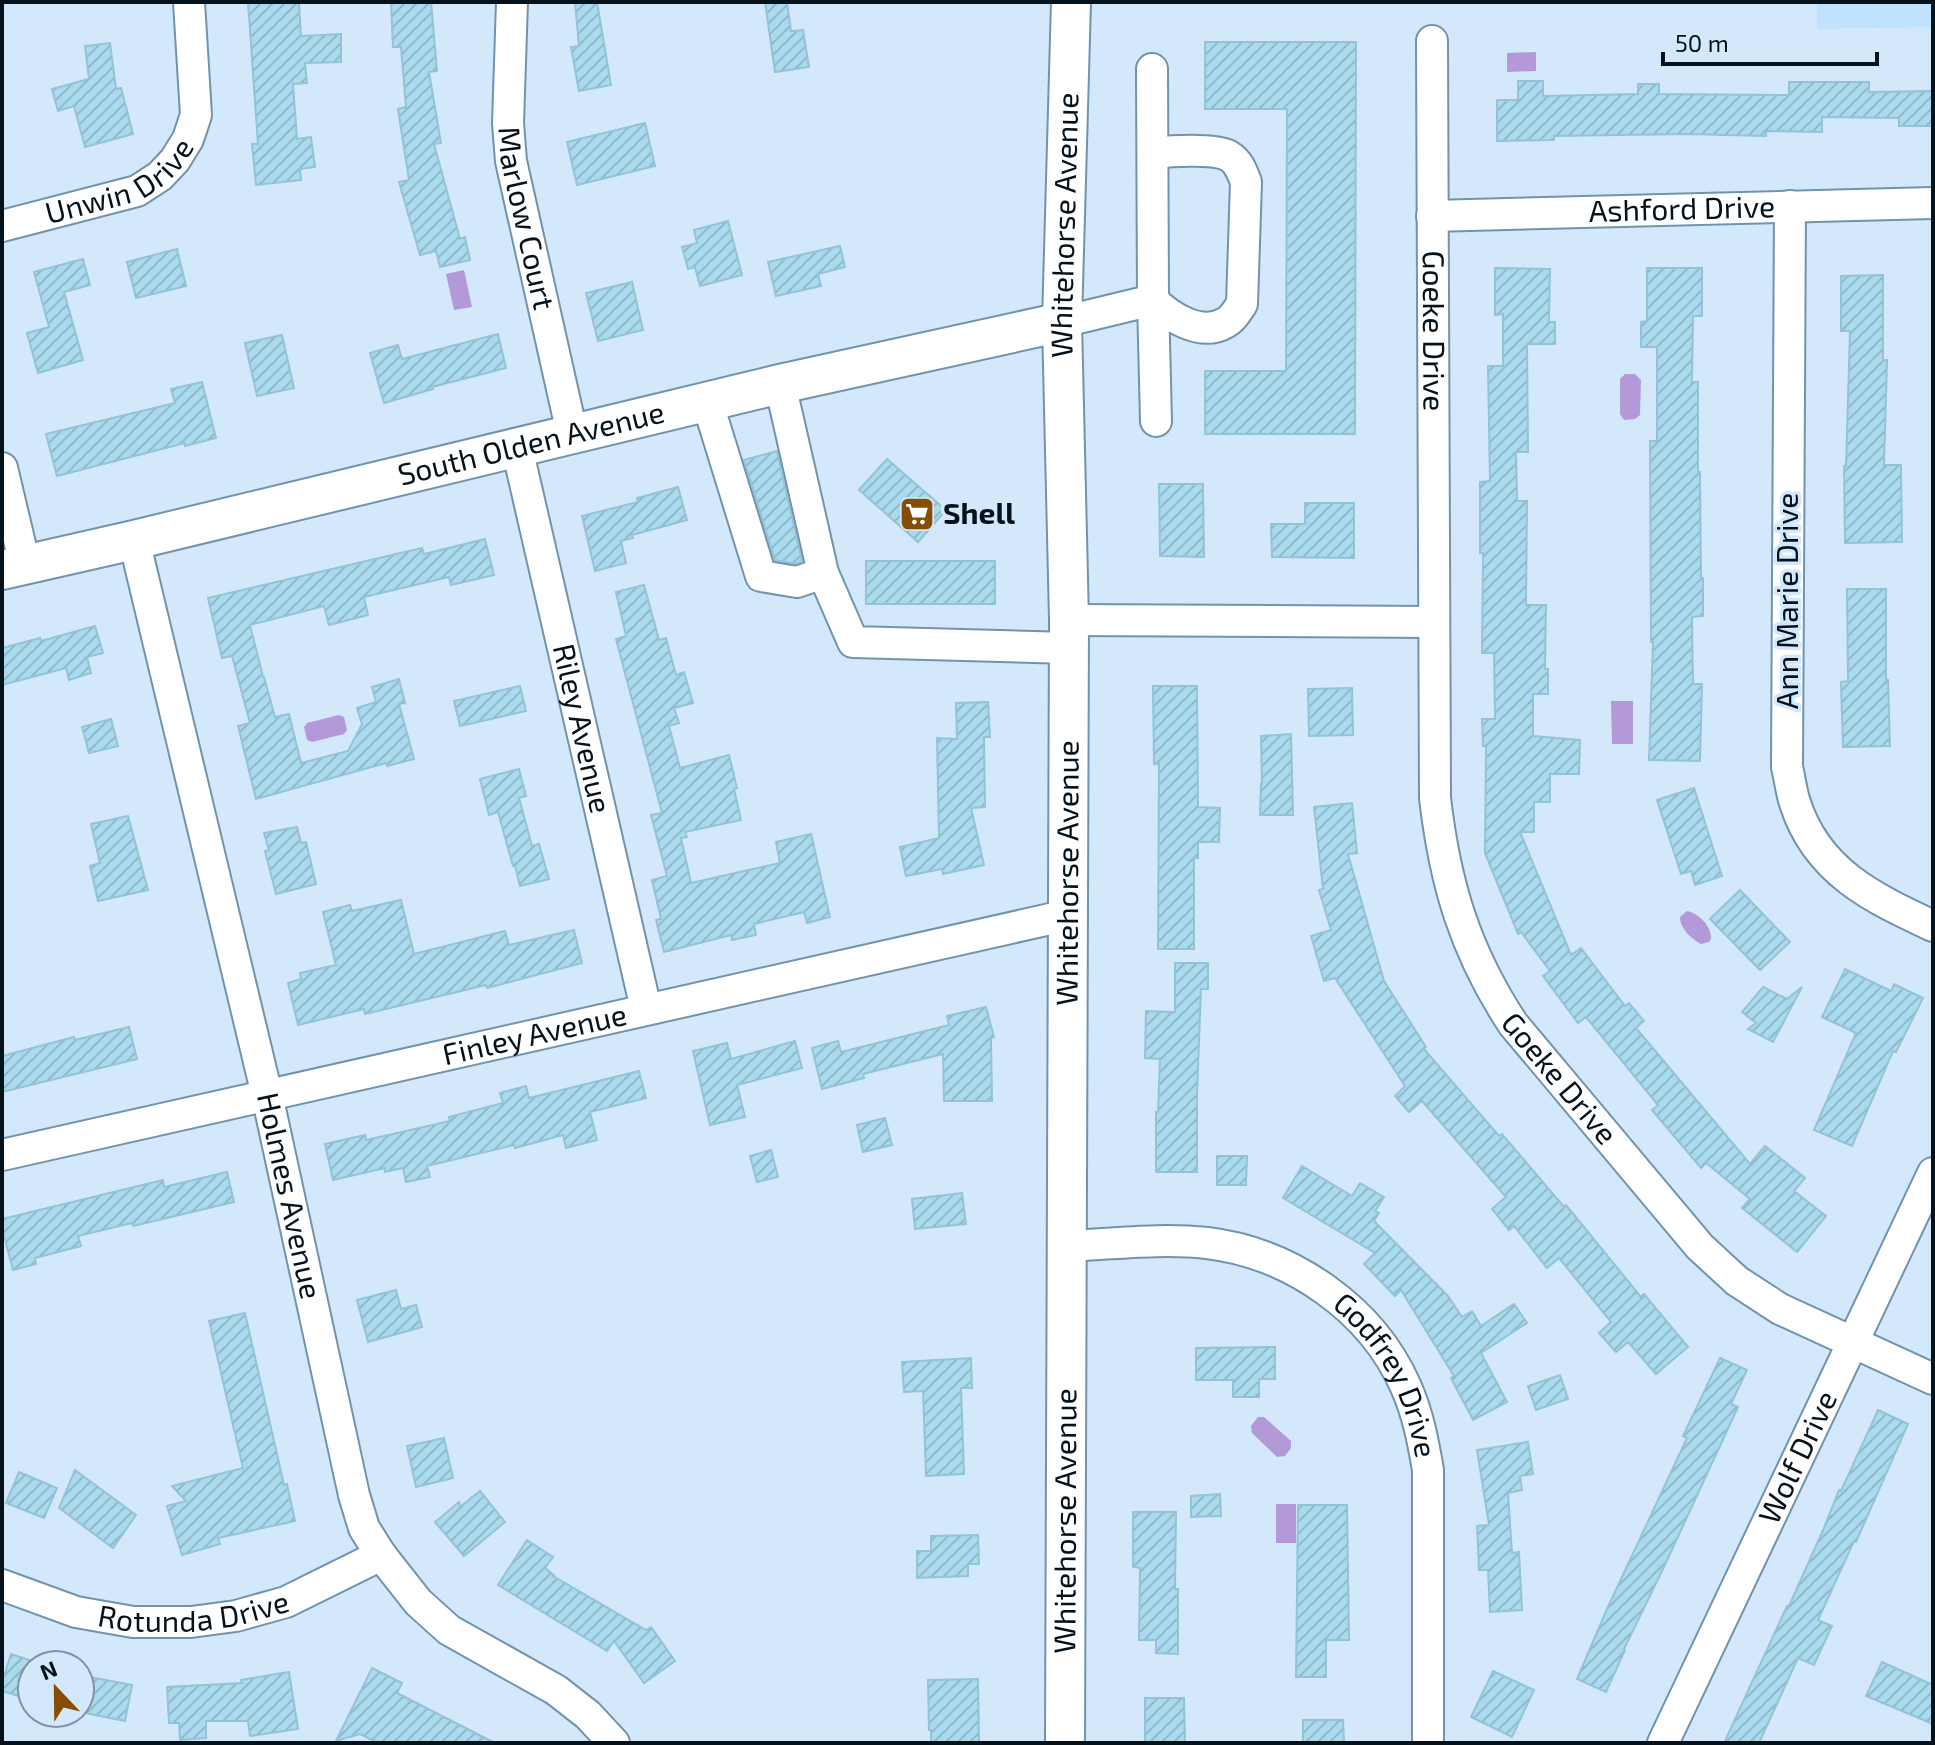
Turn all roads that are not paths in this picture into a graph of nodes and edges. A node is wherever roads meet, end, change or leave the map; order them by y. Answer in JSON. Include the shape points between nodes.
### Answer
{"nodes":[{"id":1,"x":189,"y":2,"type":"edge"},
{"id":2,"x":512,"y":2,"type":"edge"},
{"id":3,"x":1071,"y":2,"type":"edge"},
{"id":4,"x":1432,"y":41,"type":"dead end"},
{"id":5,"x":1152,"y":69,"type":"dead end"},
{"id":6,"x":1153,"y":153,"type":"junction"},
{"id":7,"x":1933,"y":203,"type":"edge"},
{"id":8,"x":1790,"y":206,"type":"junction"},
{"id":9,"x":1432,"y":216,"type":"junction"},
{"id":10,"x":2,"y":226,"type":"edge"},
{"id":11,"x":1153,"y":300,"type":"junction"},
{"id":12,"x":1062,"y":322,"type":"junction"},
{"id":13,"x":780,"y":384,"type":"junction"},
{"id":14,"x":707,"y":401,"type":"junction"},
{"id":15,"x":1156,"y":421,"type":"dead end"},
{"id":16,"x":572,"y":433,"type":"junction"},
{"id":17,"x":517,"y":448,"type":"junction"},
{"id":18,"x":2,"y":468,"type":"edge"},
{"id":19,"x":134,"y":540,"type":"junction"},
{"id":20,"x":14,"y":568,"type":"edge"},
{"id":21,"x":823,"y":573,"type":"junction"},
{"id":22,"x":1433,"y":622,"type":"junction"},
{"id":23,"x":1068,"y":634,"type":"junction"},
{"id":24,"x":1068,"y":915,"type":"junction"},
{"id":25,"x":1933,"y":926,"type":"edge"},
{"id":26,"x":646,"y":1009,"type":"junction"},
{"id":27,"x":267,"y":1095,"type":"junction"},
{"id":28,"x":2,"y":1155,"type":"edge"},
{"id":29,"x":1933,"y":1173,"type":"edge"},
{"id":30,"x":1066,"y":1246,"type":"junction"},
{"id":31,"x":1853,"y":1342,"type":"junction"},
{"id":32,"x":1933,"y":1379,"type":"edge"},
{"id":33,"x":381,"y":1555,"type":"junction"},
{"id":34,"x":2,"y":1585,"type":"edge"},
{"id":35,"x":614,"y":1743,"type":"edge"},
{"id":36,"x":1065,"y":1743,"type":"edge"},
{"id":37,"x":1428,"y":1743,"type":"edge"},
{"id":38,"x":1663,"y":1743,"type":"edge"}],
"edges":[{"from":1,"to":10,"type":"street","name":"Unwin Drive","via":[[196,115],[175,160],[137,191]]},
{"from":2,"to":16,"type":"street","name":"Marlow Court","via":[[511,161]]},
{"from":3,"to":12,"type":"main road","name":"Whitehorse Avenue"},
{"from":4,"to":9,"type":"street","name":"Goeke Drive"},
{"from":5,"to":6,"type":"street"},
{"from":6,"to":11,"type":"street"},
{"from":6,"to":11,"type":"street","via":[[1230,156],[1246,182],[1242,304],[1232,318],[1205,328],[1174,316]]},
{"from":7,"to":8,"type":"street","name":"Ashford Drive"},
{"from":8,"to":9,"type":"street","name":"Ashford Drive"},
{"from":8,"to":25,"type":"street","name":"Ann Marie Drive","via":[[1787,767],[1809,835],[1832,866],[1859,888]]},
{"from":9,"to":22,"type":"street","name":"Goeke Drive"},
{"from":11,"to":12,"type":"street"},
{"from":11,"to":15,"type":"street"},
{"from":12,"to":13,"type":"main road","name":"South Olden Avenue"},
{"from":12,"to":23,"type":"main road","name":"Whitehorse Avenue"},
{"from":13,"to":14,"type":"main road","name":"South Olden Avenue"},
{"from":13,"to":21,"type":"street"},
{"from":14,"to":16,"type":"main road","name":"South Olden Avenue"},
{"from":14,"to":21,"type":"street","via":[[761,576],[797,582]]},
{"from":16,"to":17,"type":"main road","name":"South Olden Avenue"},
{"from":17,"to":19,"type":"main road","name":"South Olden Avenue"},
{"from":17,"to":26,"type":"street","name":"Riley Avenue"},
{"from":18,"to":20,"type":"street"},
{"from":19,"to":20,"type":"main road","name":"South Olden Avenue"},
{"from":19,"to":27,"type":"street","name":"Holmes Avenue"},
{"from":21,"to":23,"type":"street","via":[[853,642]]},
{"from":22,"to":23,"type":"street"},
{"from":22,"to":31,"type":"street","name":"Goeke Drive","via":[[1440,845],[1463,927],[1499,1003],[1700,1247],[1737,1281],[1780,1309]]},
{"from":23,"to":24,"type":"main road","name":"Whitehorse Avenue"},
{"from":24,"to":26,"type":"street","name":"Finley Avenue"},
{"from":24,"to":30,"type":"main road","name":"Whitehorse Avenue"},
{"from":26,"to":27,"type":"street","name":"Finley Avenue"},
{"from":27,"to":28,"type":"street","name":"Finley Avenue"},
{"from":27,"to":33,"type":"street","name":"Holmes Avenue","via":[[354,1495],[364,1528]]},
{"from":29,"to":31,"type":"street","name":"Wolf Drive"},
{"from":30,"to":36,"type":"main road","name":"Whitehorse Avenue"},
{"from":30,"to":37,"type":"street","name":"Godfrey Drive","via":[[1180,1242],[1245,1250],[1286,1265],[1327,1290],[1384,1349],[1406,1386],[1428,1470]]},
{"from":31,"to":32,"type":"street","name":"Goeke Drive"},
{"from":31,"to":38,"type":"street","name":"Wolf Drive"},
{"from":33,"to":34,"type":"street","name":"Rotunda Drive","via":[[286,1602],[191,1622],[133,1622],[76,1612]]},
{"from":33,"to":35,"type":"street","name":"Holmes Avenue","via":[[418,1602],[449,1630],[556,1690]]}]}
